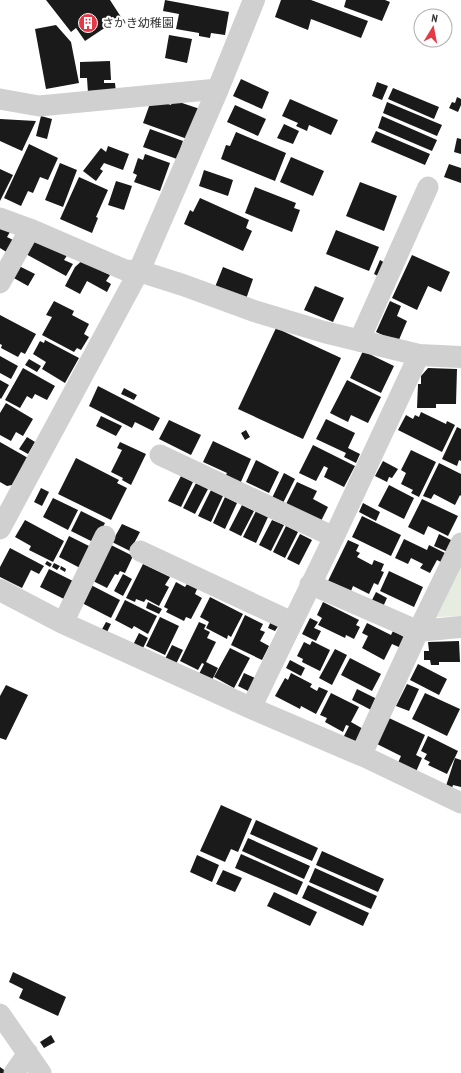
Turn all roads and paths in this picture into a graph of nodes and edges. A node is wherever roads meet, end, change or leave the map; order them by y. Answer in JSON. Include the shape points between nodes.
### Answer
{"nodes":[{"id":1,"x":254,"y":0,"type":"edge"},
{"id":2,"x":218,"y":89,"type":"junction"},
{"id":3,"x":0,"y":99,"type":"edge"},
{"id":4,"x":428,"y":187,"type":"dead end"},
{"id":5,"x":0,"y":218,"type":"edge"},
{"id":6,"x":30,"y":229,"type":"junction"},
{"id":7,"x":139,"y":271,"type":"junction"},
{"id":8,"x":0,"y":284,"type":"edge"},
{"id":9,"x":359,"y":341,"type":"junction"},
{"id":10,"x":419,"y":355,"type":"junction"},
{"id":11,"x":461,"y":356,"type":"edge"},
{"id":12,"x":160,"y":455,"type":"dead end"},
{"id":13,"x":8,"y":498,"type":"edge"},
{"id":14,"x":0,"y":530,"type":"edge"},
{"id":15,"x":105,"y":536,"type":"dead end"},
{"id":16,"x":334,"y":537,"type":"junction"},
{"id":17,"x":461,"y":543,"type":"edge"},
{"id":18,"x":140,"y":551,"type":"dead end"},
{"id":19,"x":310,"y":584,"type":"junction"},
{"id":20,"x":0,"y":590,"type":"edge"},
{"id":21,"x":292,"y":622,"type":"junction"},
{"id":22,"x":63,"y":623,"type":"junction"},
{"id":23,"x":461,"y":626,"type":"edge"},
{"id":24,"x":418,"y":631,"type":"junction"},
{"id":25,"x":251,"y":708,"type":"junction"},
{"id":26,"x":361,"y":755,"type":"junction"},
{"id":27,"x":461,"y":803,"type":"edge"},
{"id":28,"x":0,"y":1014,"type":"edge"},
{"id":29,"x":28,"y":1053,"type":"junction"},
{"id":30,"x":14,"y":1073,"type":"edge"},
{"id":31,"x":42,"y":1073,"type":"edge"}],
"edges":[{"from":1,"to":2,"type":"street"},
{"from":2,"to":3,"type":"street","via":[[38,106]]},
{"from":2,"to":7,"type":"street"},
{"from":4,"to":9,"type":"street"},
{"from":5,"to":6,"type":"street"},
{"from":6,"to":7,"type":"street","via":[[125,270]]},
{"from":6,"to":8,"type":"street"},
{"from":7,"to":9,"type":"street","via":[[254,311]]},
{"from":7,"to":13,"type":"street"},
{"from":9,"to":10,"type":"street"},
{"from":10,"to":11,"type":"street"},
{"from":10,"to":16,"type":"street"},
{"from":12,"to":16,"type":"street"},
{"from":13,"to":14,"type":"street"},
{"from":15,"to":22,"type":"street"},
{"from":16,"to":19,"type":"street"},
{"from":17,"to":24,"type":"street"},
{"from":18,"to":21,"type":"street"},
{"from":19,"to":21,"type":"street"},
{"from":19,"to":24,"type":"street"},
{"from":20,"to":22,"type":"street"},
{"from":21,"to":25,"type":"street"},
{"from":22,"to":25,"type":"street"},
{"from":23,"to":24,"type":"street"},
{"from":24,"to":26,"type":"street"},
{"from":25,"to":26,"type":"street"},
{"from":26,"to":27,"type":"street"},
{"from":28,"to":29,"type":"street"},
{"from":29,"to":30,"type":"street"},
{"from":29,"to":31,"type":"street"}]}
